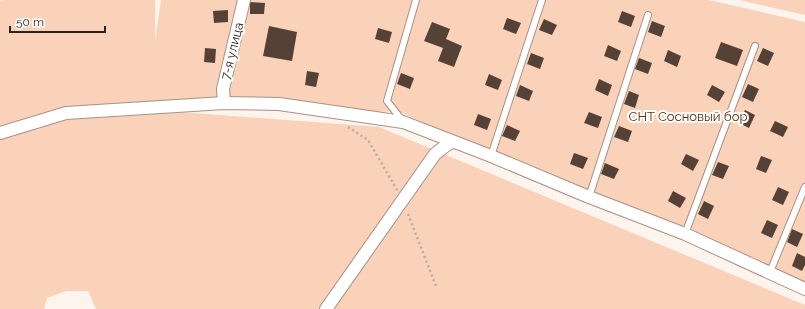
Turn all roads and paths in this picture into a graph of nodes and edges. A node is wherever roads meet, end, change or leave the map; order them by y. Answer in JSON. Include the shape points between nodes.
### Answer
{"nodes":[{"id":1,"x":244,"y":0,"type":"edge"},
{"id":2,"x":416,"y":0,"type":"edge"},
{"id":3,"x":542,"y":0,"type":"edge"},
{"id":4,"x":648,"y":15,"type":"dead end"},
{"id":5,"x":755,"y":46,"type":"dead end"},
{"id":6,"x":224,"y":103,"type":"junction"},
{"id":7,"x":403,"y":122,"type":"junction"},
{"id":8,"x":343,"y":123,"type":"dead end"},
{"id":9,"x":0,"y":133,"type":"edge"},
{"id":10,"x":453,"y":142,"type":"junction"},
{"id":11,"x":491,"y":156,"type":"junction"},
{"id":12,"x":805,"y":187,"type":"edge"},
{"id":13,"x":588,"y":197,"type":"junction"},
{"id":14,"x":402,"y":200,"type":"junction"},
{"id":15,"x":685,"y":234,"type":"junction"},
{"id":16,"x":770,"y":272,"type":"junction"},
{"id":17,"x":436,"y":286,"type":"dead end"},
{"id":18,"x":805,"y":289,"type":"edge"},
{"id":19,"x":326,"y":309,"type":"edge"}],
"edges":[{"from":1,"to":6,"type":"street","name":"7-я улица","via":[[223,89]]},
{"from":2,"to":7,"type":"lane","via":[[387,101]]},
{"from":3,"to":11,"type":"lane"},
{"from":4,"to":13,"type":"lane"},
{"from":5,"to":15,"type":"lane"},
{"from":6,"to":7,"type":"street","via":[[279,104]]},
{"from":6,"to":9,"type":"street","via":[[66,113]]},
{"from":7,"to":10,"type":"street"},
{"from":8,"to":14,"type":"path","via":[[368,140]]},
{"from":10,"to":11,"type":"street"},
{"from":10,"to":14,"type":"street","via":[[435,154]]},
{"from":11,"to":13,"type":"street"},
{"from":12,"to":16,"type":"lane"},
{"from":13,"to":15,"type":"street"},
{"from":14,"to":17,"type":"path"},
{"from":14,"to":19,"type":"street"},
{"from":15,"to":16,"type":"street"},
{"from":16,"to":18,"type":"street"}]}
